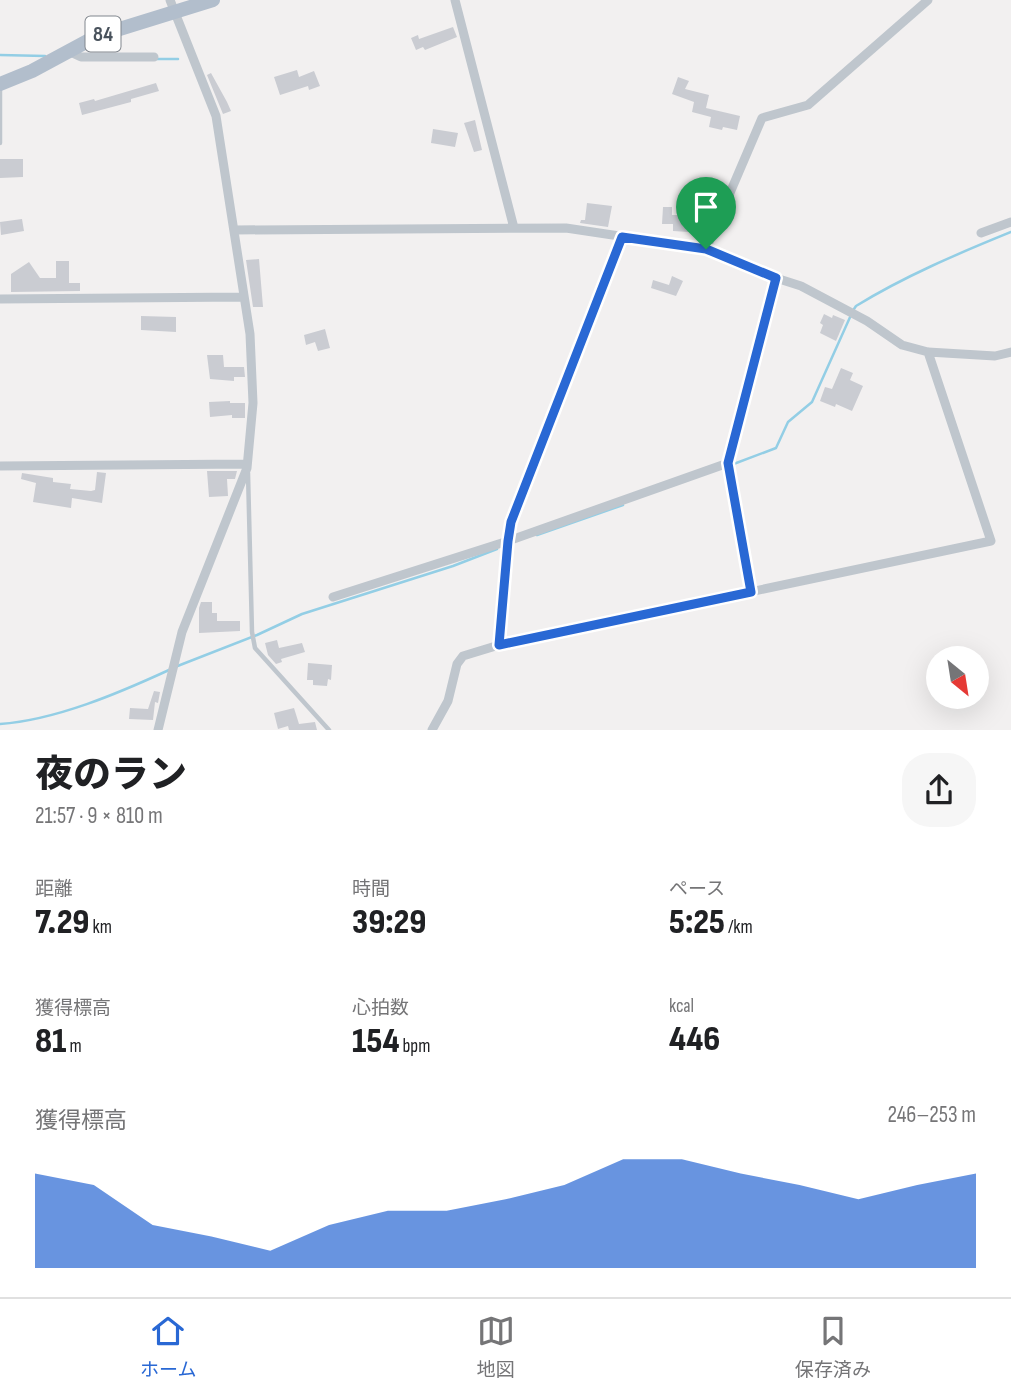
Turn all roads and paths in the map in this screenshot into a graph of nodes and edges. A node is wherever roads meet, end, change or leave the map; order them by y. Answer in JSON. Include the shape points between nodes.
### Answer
{"nodes":[{"id":1,"x":213,"y":0,"type":"edge"},
{"id":2,"x":455,"y":0,"type":"edge"},
{"id":3,"x":928,"y":0,"type":"edge"},
{"id":4,"x":173,"y":6,"type":"edge"},
{"id":5,"x":68,"y":51,"type":"junction"},
{"id":6,"x":154,"y":57,"type":"dead end"},
{"id":7,"x":0,"y":84,"type":"edge"},
{"id":8,"x":0,"y":143,"type":"edge"},
{"id":9,"x":1011,"y":222,"type":"edge"},
{"id":10,"x":514,"y":228,"type":"junction"},
{"id":11,"x":235,"y":230,"type":"junction"},
{"id":12,"x":981,"y":233,"type":"dead end"},
{"id":13,"x":622,"y":237,"type":"junction"},
{"id":14,"x":706,"y":249,"type":"junction"},
{"id":15,"x":776,"y":278,"type":"junction"},
{"id":16,"x":243,"y":297,"type":"junction"},
{"id":17,"x":0,"y":299,"type":"edge"},
{"id":18,"x":928,"y":352,"type":"junction"},
{"id":19,"x":1011,"y":352,"type":"edge"},
{"id":20,"x":728,"y":463,"type":"junction"},
{"id":21,"x":0,"y":466,"type":"edge"},
{"id":22,"x":247,"y":466,"type":"junction"},
{"id":23,"x":508,"y":541,"type":"junction"},
{"id":24,"x":751,"y":592,"type":"junction"},
{"id":25,"x":332,"y":597,"type":"dead end"},
{"id":26,"x":499,"y":645,"type":"junction"},
{"id":27,"x":158,"y":730,"type":"edge"},
{"id":28,"x":329,"y":730,"type":"edge"},
{"id":29,"x":432,"y":730,"type":"edge"}],
"edges":[{"from":1,"to":4,"type":"main road","number":"84"},
{"from":2,"to":10,"type":"street"},
{"from":3,"to":14,"type":"street","via":[[808,105],[762,118]]},
{"from":4,"to":5,"type":"main road","number":"84"},
{"from":4,"to":11,"type":"street","via":[[216,117]]},
{"from":5,"to":6,"type":"street","via":[[81,57]]},
{"from":5,"to":7,"type":"main road","number":"84"},
{"from":7,"to":8,"type":"lane"},
{"from":9,"to":12,"type":"street"},
{"from":10,"to":11,"type":"street"},
{"from":10,"to":13,"type":"street","via":[[566,228]]},
{"from":11,"to":16,"type":"street"},
{"from":13,"to":14,"type":"street"},
{"from":13,"to":23,"type":"street","via":[[511,522]]},
{"from":14,"to":15,"type":"street"},
{"from":15,"to":18,"type":"street","via":[[867,321],[902,345]]},
{"from":15,"to":20,"type":"street"},
{"from":16,"to":17,"type":"street"},
{"from":16,"to":22,"type":"street","via":[[253,403]]},
{"from":18,"to":19,"type":"street","via":[[995,356]]},
{"from":18,"to":24,"type":"street","via":[[991,541]]},
{"from":20,"to":23,"type":"street"},
{"from":20,"to":24,"type":"street"},
{"from":21,"to":22,"type":"street"},
{"from":22,"to":27,"type":"street","via":[[182,632]]},
{"from":22,"to":28,"type":"lane","via":[[255,648]]},
{"from":23,"to":25,"type":"street"},
{"from":23,"to":26,"type":"street"},
{"from":24,"to":26,"type":"street"},
{"from":26,"to":29,"type":"street","via":[[463,656],[448,701]]}]}
